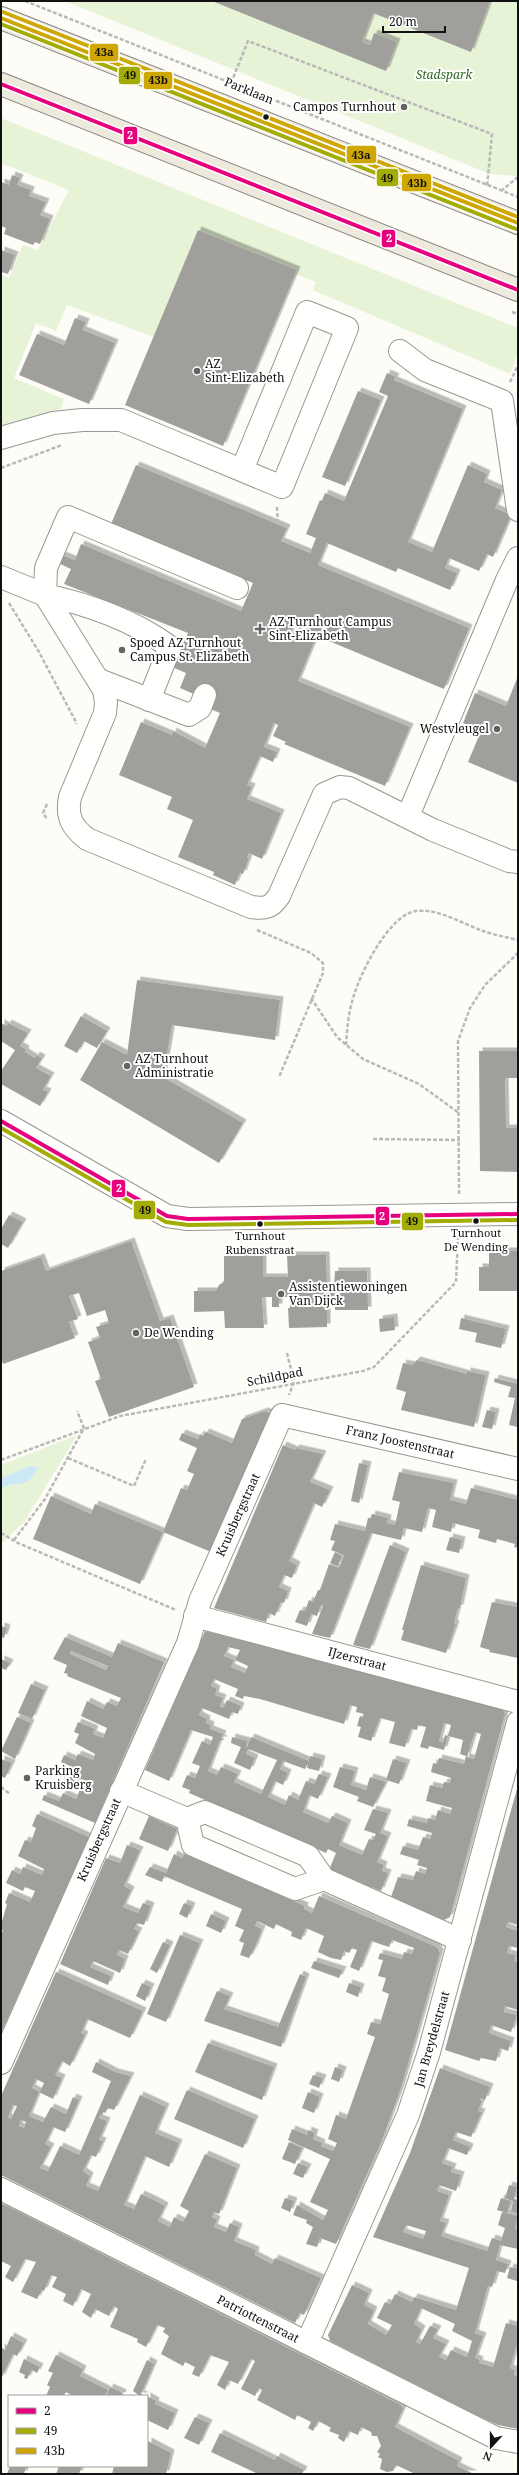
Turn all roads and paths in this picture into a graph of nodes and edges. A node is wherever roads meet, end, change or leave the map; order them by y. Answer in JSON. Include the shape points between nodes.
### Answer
{"nodes":[{"id":1,"x":25,"y":1,"type":"edge"},
{"id":2,"x":1,"y":18,"type":"edge"},
{"id":3,"x":231,"y":83,"type":"junction"},
{"id":4,"x":1,"y":84,"type":"edge"},
{"id":5,"x":242,"y":114,"type":"junction"},
{"id":6,"x":518,"y":177,"type":"edge"},
{"id":7,"x":487,"y":186,"type":"junction"},
{"id":8,"x":501,"y":191,"type":"junction"},
{"id":9,"x":518,"y":197,"type":"edge"},
{"id":10,"x":483,"y":208,"type":"junction"},
{"id":11,"x":518,"y":223,"type":"edge"},
{"id":12,"x":518,"y":290,"type":"edge"},
{"id":13,"x":400,"y":351,"type":"dead end"},
{"id":14,"x":1,"y":438,"type":"edge"},
{"id":15,"x":64,"y":444,"type":"dead end"},
{"id":16,"x":1,"y":468,"type":"edge"},
{"id":17,"x":242,"y":470,"type":"junction"},
{"id":18,"x":282,"y":487,"type":"junction"},
{"id":19,"x":518,"y":510,"type":"edge"},
{"id":20,"x":278,"y":524,"type":"dead end"},
{"id":21,"x":518,"y":558,"type":"edge"},
{"id":22,"x":1,"y":577,"type":"edge"},
{"id":23,"x":237,"y":588,"type":"dead end"},
{"id":24,"x":45,"y":595,"type":"junction"},
{"id":25,"x":99,"y":680,"type":"junction"},
{"id":26,"x":205,"y":695,"type":"dead end"},
{"id":27,"x":148,"y":700,"type":"junction"},
{"id":28,"x":408,"y":816,"type":"junction"},
{"id":29,"x":518,"y":862,"type":"edge"},
{"id":30,"x":518,"y":940,"type":"edge"},
{"id":31,"x":518,"y":953,"type":"edge"},
{"id":32,"x":311,"y":998,"type":"dead end"},
{"id":33,"x":346,"y":1045,"type":"junction"},
{"id":34,"x":460,"y":1113,"type":"junction"},
{"id":35,"x":1,"y":1121,"type":"edge"},
{"id":36,"x":373,"y":1139,"type":"dead end"},
{"id":37,"x":460,"y":1140,"type":"junction"},
{"id":38,"x":458,"y":1214,"type":"junction"},
{"id":39,"x":518,"y":1214,"type":"edge"},
{"id":40,"x":287,"y":1353,"type":"dead end"},
{"id":41,"x":294,"y":1382,"type":"junction"},
{"id":42,"x":77,"y":1410,"type":"dead end"},
{"id":43,"x":282,"y":1415,"type":"junction"},
{"id":44,"x":84,"y":1428,"type":"junction"},
{"id":45,"x":68,"y":1458,"type":"junction"},
{"id":46,"x":146,"y":1459,"type":"dead end"},
{"id":47,"x":1,"y":1460,"type":"edge"},
{"id":48,"x":518,"y":1469,"type":"edge"},
{"id":49,"x":1,"y":1533,"type":"edge"},
{"id":50,"x":14,"y":1540,"type":"junction"},
{"id":51,"x":196,"y":1616,"type":"junction"},
{"id":52,"x":518,"y":1702,"type":"edge"},
{"id":53,"x":518,"y":1722,"type":"edge"},
{"id":54,"x":1,"y":1787,"type":"edge"},
{"id":55,"x":121,"y":1791,"type":"junction"},
{"id":56,"x":10,"y":1794,"type":"dead end"},
{"id":57,"x":187,"y":1819,"type":"junction"},
{"id":58,"x":324,"y":1879,"type":"junction"},
{"id":59,"x":460,"y":1940,"type":"junction"},
{"id":60,"x":1,"y":2063,"type":"edge"},
{"id":61,"x":1,"y":2188,"type":"edge"},
{"id":62,"x":307,"y":2343,"type":"junction"},
{"id":63,"x":518,"y":2442,"type":"edge"}],
"edges":[{"from":1,"to":3,"type":"path","name":"Parklaan"},
{"from":2,"to":5,"type":"main road","name":"Parklaan"},
{"from":3,"to":5,"type":"path"},
{"from":3,"to":7,"type":"path","name":"Parklaan"},
{"from":3,"to":7,"type":"path","via":[[248,41],[492,134]]},
{"from":4,"to":12,"type":"main road"},
{"from":5,"to":10,"type":"main road","name":"Parklaan"},
{"from":6,"to":8,"type":"path"},
{"from":7,"to":8,"type":"path","name":"Parklaan"},
{"from":7,"to":10,"type":"path"},
{"from":8,"to":9,"type":"path","name":"Parklaan"},
{"from":10,"to":11,"type":"main road","name":"Parklaan"},
{"from":13,"to":19,"type":"street","via":[[425,370],[502,401]]},
{"from":14,"to":17,"type":"street","via":[[52,423],[121,420]]},
{"from":15,"to":16,"type":"path"},
{"from":17,"to":18,"type":"street"},
{"from":17,"to":18,"type":"street","via":[[307,312],[347,328]]},
{"from":18,"to":20,"type":"path","via":[[277,504]]},
{"from":21,"to":28,"type":"street"},
{"from":22,"to":24,"type":"street"},
{"from":23,"to":24,"type":"street","via":[[68,517],[46,568]]},
{"from":24,"to":25,"type":"street"},
{"from":24,"to":27,"type":"street","via":[[71,600],[150,632],[170,647]]},
{"from":25,"to":27,"type":"street"},
{"from":25,"to":28,"type":"street","via":[[106,702],[104,713],[70,797],[68,810],[77,831],[87,839],[251,907],[263,908],[273,906],[279,896],[319,802],[331,790],[349,788]]},
{"from":26,"to":27,"type":"street","via":[[200,708],[189,715]]},
{"from":28,"to":29,"type":"street","via":[[433,830],[509,861]]},
{"from":30,"to":33,"type":"path","via":[[489,933],[432,912],[416,911],[400,918],[383,938],[358,985],[350,1010]]},
{"from":31,"to":34,"type":"path","name":"Schildpad","via":[[484,985],[470,1008],[458,1041]]},
{"from":32,"to":33,"type":"path","via":[[337,1037]]},
{"from":33,"to":34,"type":"path","via":[[363,1060],[419,1084]]},
{"from":34,"to":37,"type":"path","name":"Schildpad"},
{"from":35,"to":38,"type":"street","via":[[167,1216],[188,1219]]},
{"from":36,"to":37,"type":"path"},
{"from":37,"to":38,"type":"path","name":"Schildpad"},
{"from":38,"to":39,"type":"street"},
{"from":38,"to":41,"type":"path","name":"Schildpad","via":[[456,1282],[420,1321],[374,1367]]},
{"from":40,"to":41,"type":"path"},
{"from":41,"to":43,"type":"path"},
{"from":41,"to":44,"type":"path","name":"Schildpad","via":[[120,1416]]},
{"from":42,"to":44,"type":"path"},
{"from":43,"to":48,"type":"street","name":"Franz Joostenstraat"},
{"from":43,"to":51,"type":"street","name":"Kruisbergstraat","via":[[200,1601]]},
{"from":44,"to":45,"type":"path"},
{"from":44,"to":47,"type":"path","name":"Schildpad"},
{"from":45,"to":46,"type":"path","via":[[134,1486]]},
{"from":45,"to":50,"type":"path","via":[[45,1499]]},
{"from":49,"to":50,"type":"path"},
{"from":50,"to":51,"type":"path"},
{"from":51,"to":52,"type":"street","name":"IJzerstraat"},
{"from":51,"to":55,"type":"street","name":"Kruisbergstraat","via":[[188,1643]]},
{"from":53,"to":59,"type":"street","name":"Jan Breydelstraat"},
{"from":54,"to":56,"type":"path"},
{"from":55,"to":57,"type":"street"},
{"from":55,"to":60,"type":"street","name":"Kruisbergstraat"},
{"from":57,"to":58,"type":"street","via":[[205,1812],[308,1856]]},
{"from":57,"to":58,"type":"street","via":[[193,1845],[295,1889]]},
{"from":58,"to":59,"type":"street"},
{"from":59,"to":62,"type":"street","name":"Jan Breydelstraat","via":[[429,2052],[408,2116]]},
{"from":61,"to":62,"type":"street","name":"Patriottenstraat"},
{"from":62,"to":63,"type":"street","name":"Patriottenstraat","via":[[496,2438]]}]}
